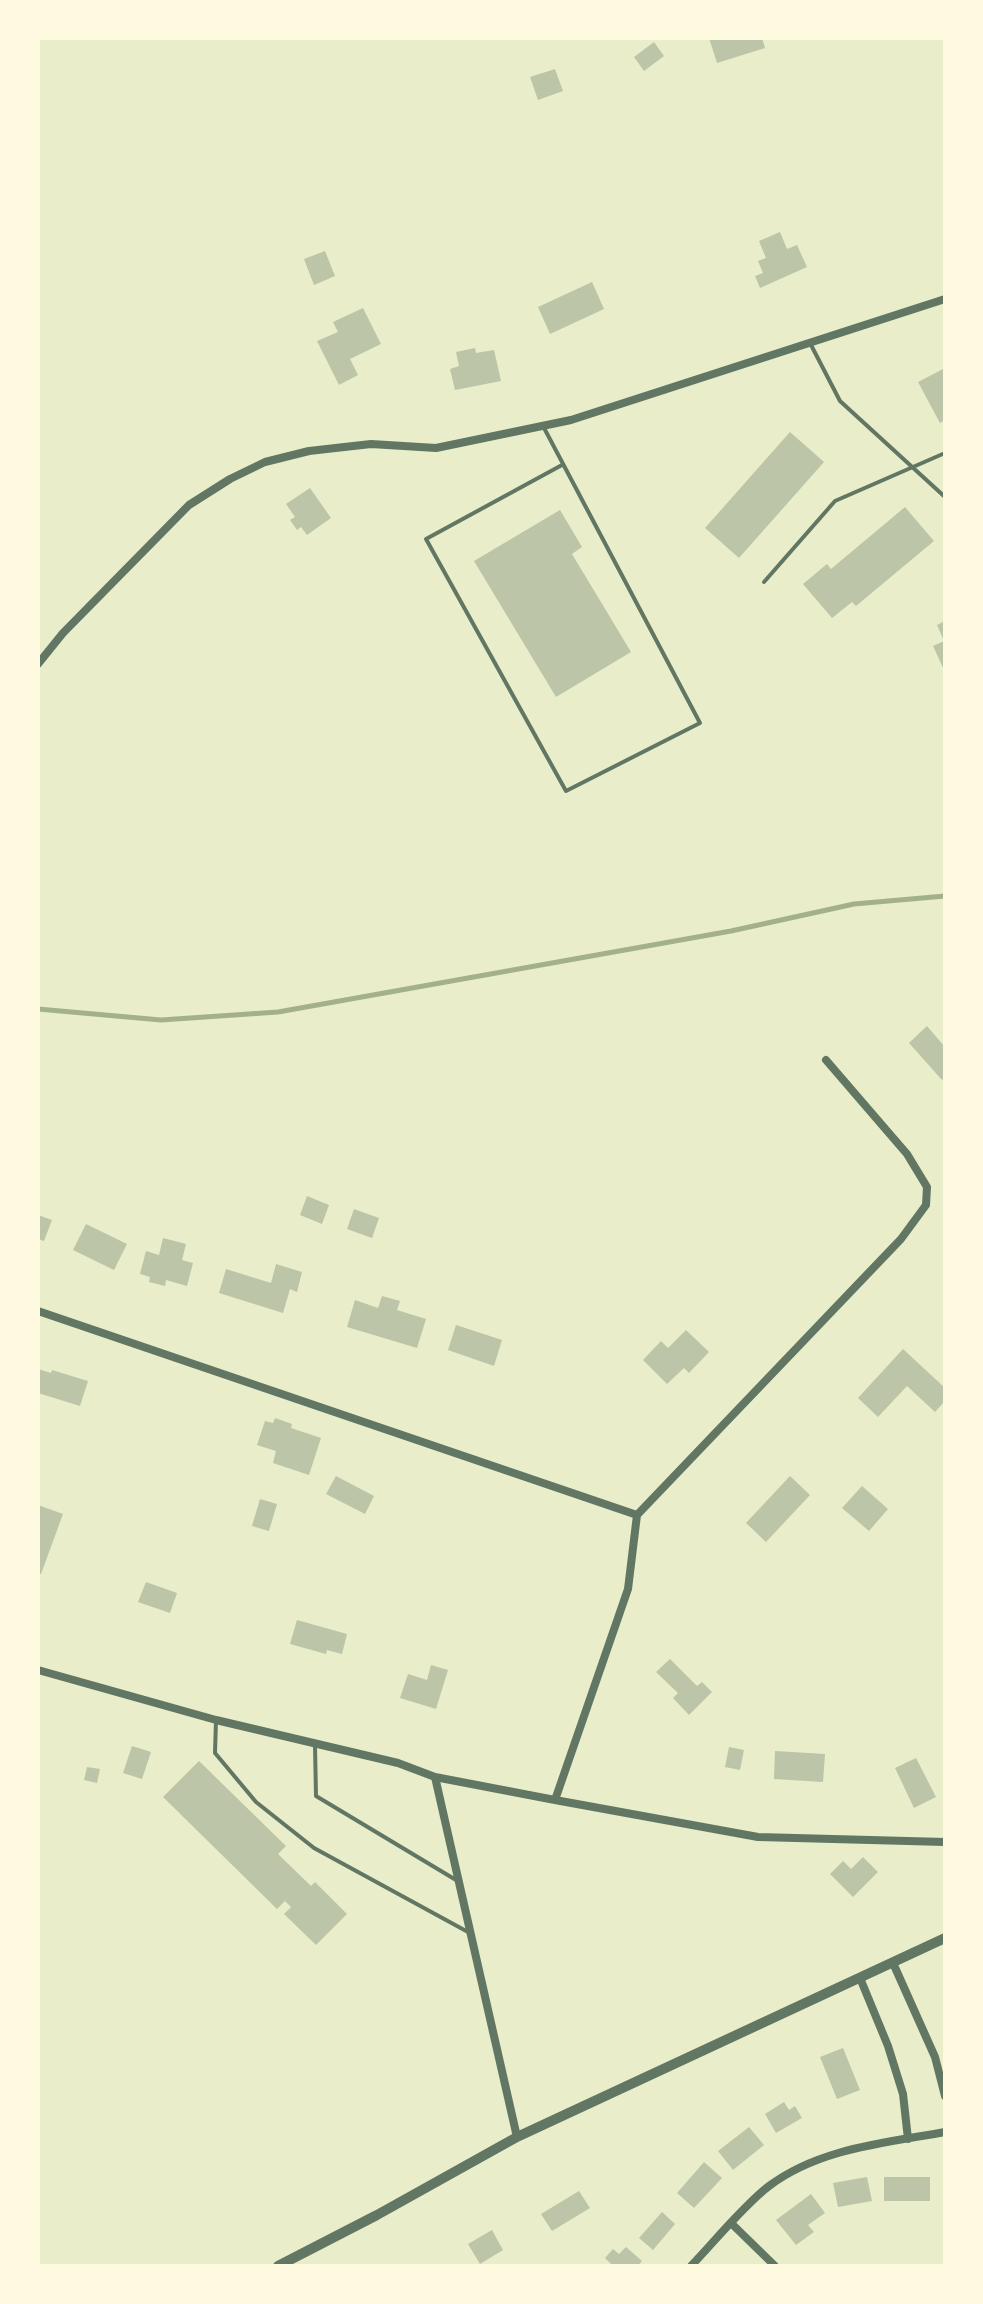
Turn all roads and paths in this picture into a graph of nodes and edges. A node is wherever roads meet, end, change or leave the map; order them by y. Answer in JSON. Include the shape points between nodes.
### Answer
{"nodes":[{"id":1,"x":945,"y":299,"type":"edge"},
{"id":2,"x":810,"y":343,"type":"junction"},
{"id":3,"x":543,"y":426,"type":"junction"},
{"id":4,"x":945,"y":453,"type":"edge"},
{"id":5,"x":562,"y":465,"type":"junction"},
{"id":6,"x":913,"y":467,"type":"junction"},
{"id":7,"x":945,"y":497,"type":"edge"},
{"id":8,"x":764,"y":582,"type":"dead end"},
{"id":9,"x":38,"y":664,"type":"edge"},
{"id":10,"x":826,"y":1060,"type":"dead end"},
{"id":11,"x":38,"y":1311,"type":"edge"},
{"id":12,"x":637,"y":1515,"type":"junction"},
{"id":13,"x":38,"y":1670,"type":"edge"},
{"id":14,"x":216,"y":1720,"type":"junction"},
{"id":15,"x":315,"y":1746,"type":"junction"},
{"id":16,"x":435,"y":1777,"type":"junction"},
{"id":17,"x":555,"y":1800,"type":"junction"},
{"id":18,"x":945,"y":1842,"type":"edge"},
{"id":19,"x":459,"y":1882,"type":"junction"},
{"id":20,"x":470,"y":1933,"type":"junction"},
{"id":21,"x":945,"y":1938,"type":"edge"},
{"id":22,"x":893,"y":1963,"type":"junction"},
{"id":23,"x":860,"y":1978,"type":"junction"},
{"id":24,"x":945,"y":2096,"type":"edge"},
{"id":25,"x":945,"y":2132,"type":"edge"},
{"id":26,"x":517,"y":2137,"type":"junction"},
{"id":27,"x":908,"y":2139,"type":"junction"},
{"id":28,"x":732,"y":2224,"type":"junction"},
{"id":29,"x":278,"y":2266,"type":"edge"},
{"id":30,"x":691,"y":2266,"type":"edge"},
{"id":31,"x":775,"y":2266,"type":"edge"}],
"edges":[{"from":1,"to":2,"type":"street"},
{"from":2,"to":3,"type":"street"},
{"from":2,"to":6,"type":"lane","via":[[840,401]]},
{"from":3,"to":5,"type":"lane"},
{"from":3,"to":9,"type":"street","via":[[436,448],[371,444],[265,462],[189,505]]},
{"from":4,"to":6,"type":"lane"},
{"from":5,"to":5,"type":"lane","via":[[700,723],[566,791],[426,539]]},
{"from":6,"to":7,"type":"lane"},
{"from":6,"to":8,"type":"lane","via":[[835,501]]},
{"from":10,"to":12,"type":"street","via":[[907,1154],[927,1187],[926,1205],[901,1239]]},
{"from":11,"to":12,"type":"street"},
{"from":12,"to":17,"type":"street","via":[[628,1589]]},
{"from":13,"to":14,"type":"street"},
{"from":14,"to":15,"type":"street"},
{"from":14,"to":20,"type":"lane","via":[[215,1753],[256,1802],[314,1848]]},
{"from":15,"to":16,"type":"street","via":[[398,1763]]},
{"from":15,"to":19,"type":"lane","via":[[316,1796]]},
{"from":16,"to":17,"type":"street"},
{"from":16,"to":19,"type":"street"},
{"from":17,"to":18,"type":"street","via":[[758,1837]]},
{"from":19,"to":20,"type":"street"},
{"from":20,"to":26,"type":"street"},
{"from":21,"to":22,"type":"street"},
{"from":22,"to":23,"type":"street"},
{"from":22,"to":24,"type":"street","via":[[935,2057]]},
{"from":23,"to":26,"type":"street"},
{"from":23,"to":27,"type":"street","via":[[903,2094]]},
{"from":25,"to":27,"type":"street"},
{"from":26,"to":29,"type":"street"},
{"from":27,"to":28,"type":"street","via":[[844,2150],[801,2167],[768,2187]]},
{"from":28,"to":30,"type":"street"},
{"from":28,"to":31,"type":"street"}]}
